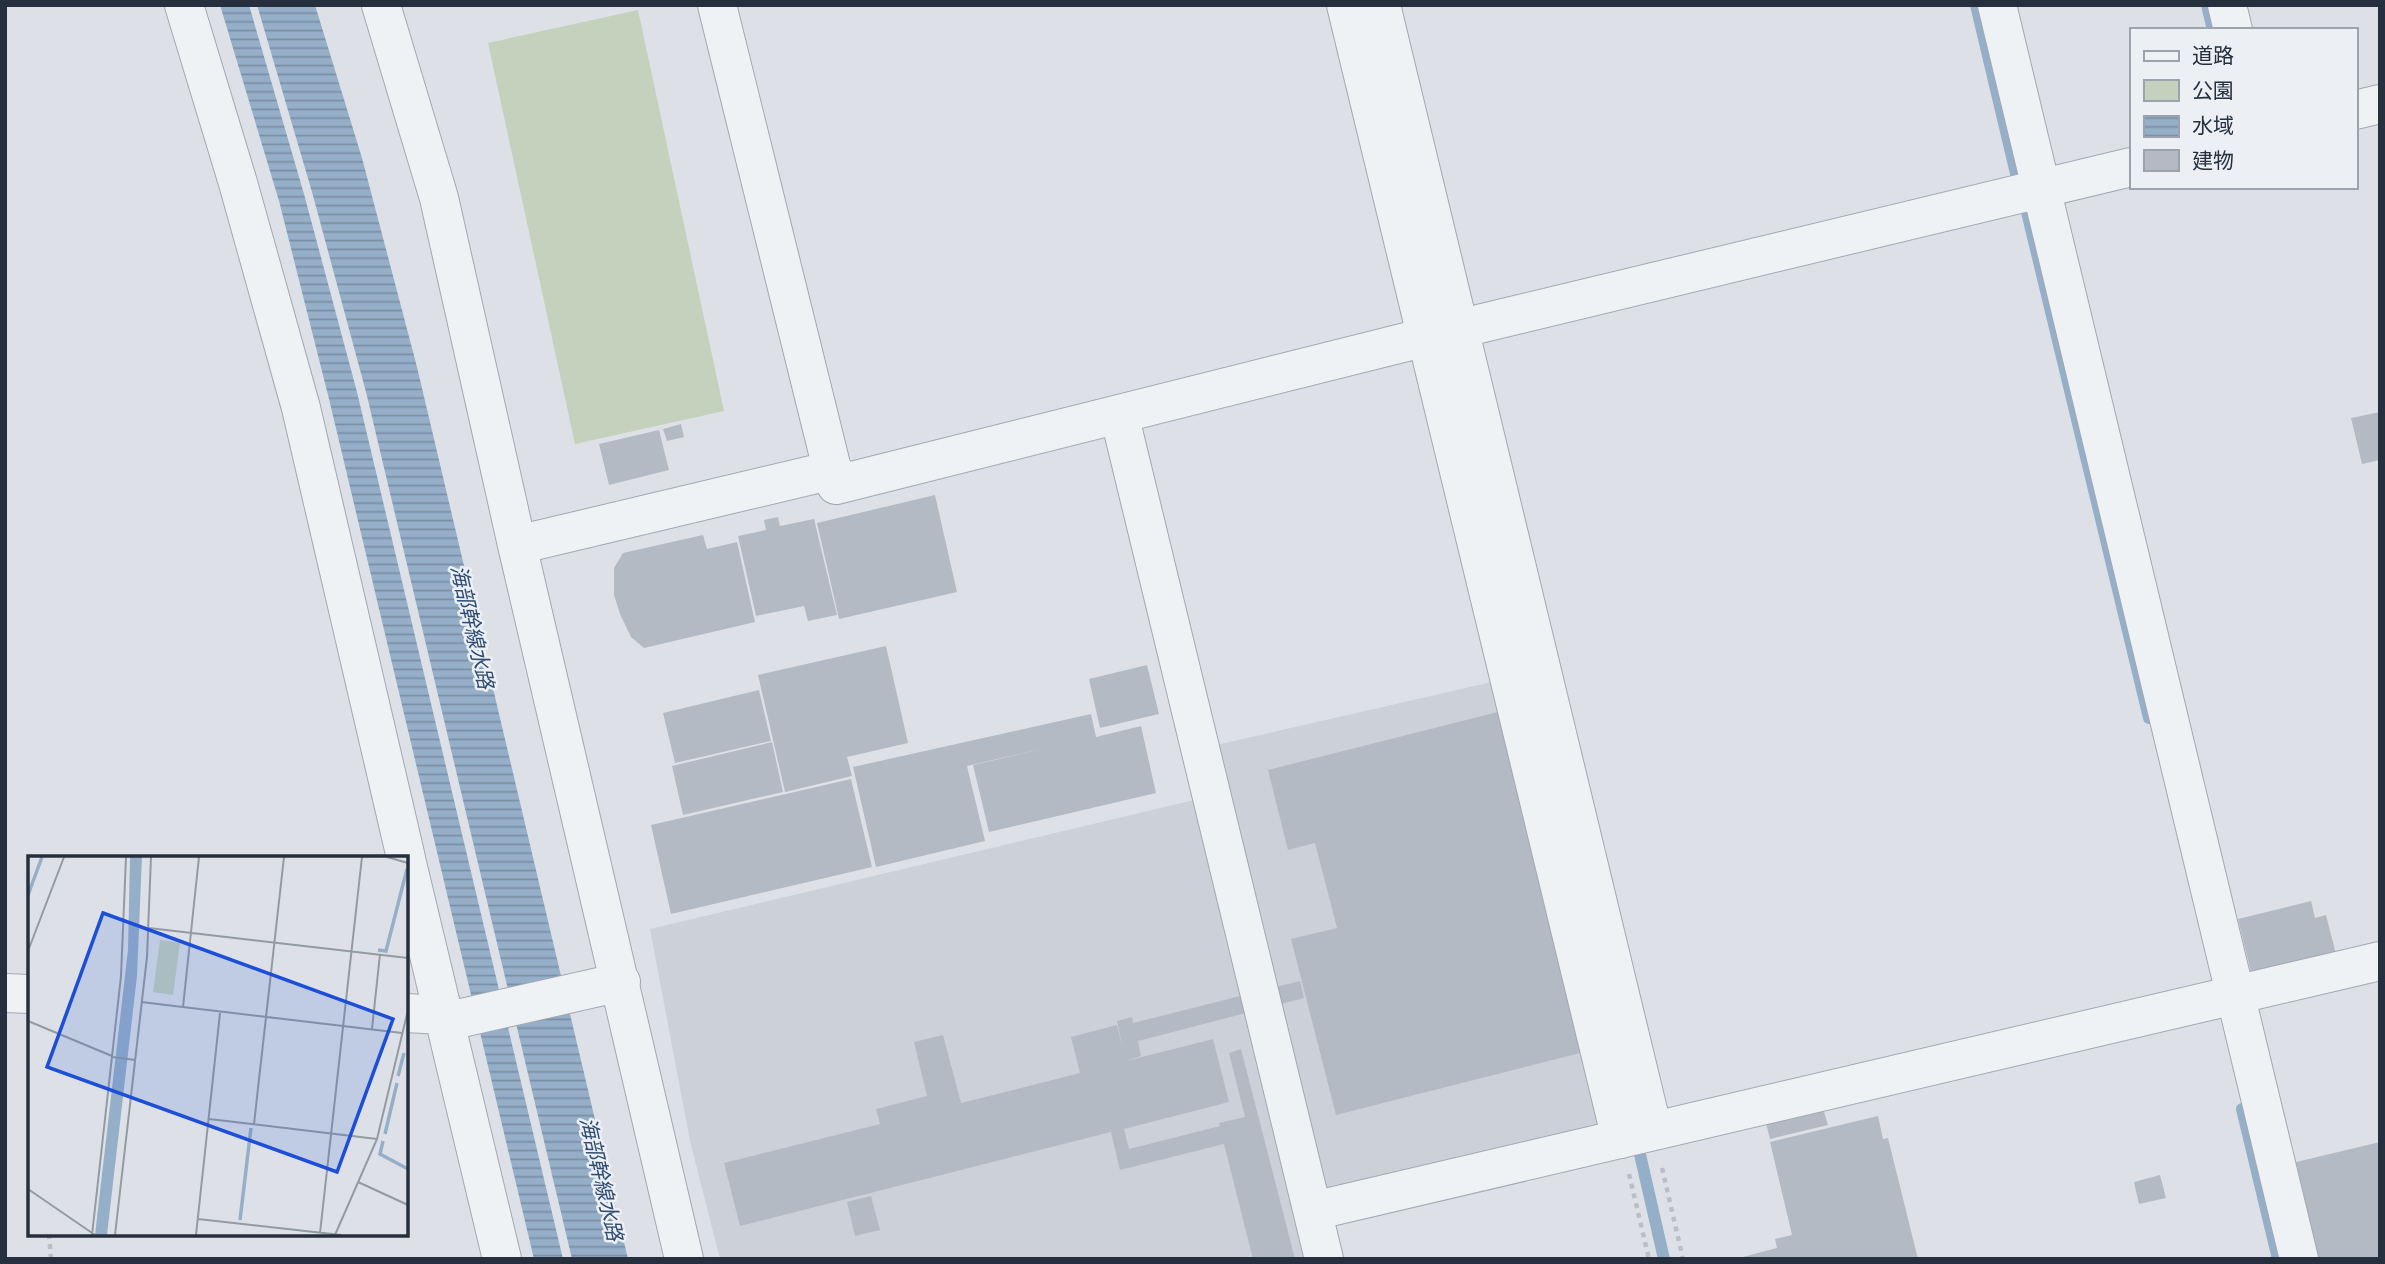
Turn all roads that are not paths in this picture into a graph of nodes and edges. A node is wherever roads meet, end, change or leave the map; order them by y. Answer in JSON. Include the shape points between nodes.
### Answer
{"nodes":[{"id":1,"x":184,"y":5,"type":"edge"},
{"id":2,"x":381,"y":5,"type":"edge"},
{"id":3,"x":717,"y":5,"type":"edge"},
{"id":4,"x":1346,"y":5,"type":"edge"},
{"id":5,"x":1381,"y":5,"type":"edge"},
{"id":6,"x":1997,"y":5,"type":"edge"},
{"id":7,"x":2227,"y":5,"type":"edge"},
{"id":8,"x":2233,"y":28,"type":"edge"},
{"id":9,"x":2380,"y":104,"type":"edge"},
{"id":10,"x":2357,"y":110,"type":"edge"},
{"id":11,"x":2130,"y":167,"type":"edge"},
{"id":12,"x":2043,"y":190,"type":"junction"},
{"id":13,"x":1442,"y":333,"type":"junction"},
{"id":14,"x":1119,"y":414,"type":"junction"},
{"id":15,"x":833,"y":470,"type":"junction"},
{"id":16,"x":517,"y":545,"type":"junction"},
{"id":17,"x":406,"y":856,"type":"edge"},
{"id":18,"x":408,"y":868,"type":"edge"},
{"id":19,"x":2380,"y":961,"type":"edge"},
{"id":20,"x":621,"y":982,"type":"junction"},
{"id":21,"x":5,"y":993,"type":"edge"},
{"id":22,"x":28,"y":994,"type":"edge"},
{"id":23,"x":2234,"y":995,"type":"junction"},
{"id":24,"x":439,"y":1017,"type":"edge"},
{"id":25,"x":1637,"y":1135,"type":"junction"},
{"id":26,"x":1313,"y":1211,"type":"junction"},
{"id":27,"x":502,"y":1259,"type":"edge"},
{"id":28,"x":684,"y":1259,"type":"edge"},
{"id":29,"x":1324,"y":1259,"type":"edge"},
{"id":30,"x":2299,"y":1259,"type":"edge"}],
"edges":[{"from":1,"to":17,"type":"street","via":[[301,408]]},
{"from":2,"to":16,"type":"street","via":[[439,198]]},
{"from":3,"to":15,"type":"street"},
{"from":4,"to":13,"type":"street"},
{"from":5,"to":13,"type":"street"},
{"from":6,"to":12,"type":"street"},
{"from":7,"to":8,"type":"street"},
{"from":9,"to":10,"type":"street"},
{"from":11,"to":12,"type":"street"},
{"from":12,"to":13,"type":"street"},
{"from":12,"to":23,"type":"street"},
{"from":13,"to":14,"type":"street"},
{"from":13,"to":25,"type":"street"},
{"from":14,"to":15,"type":"street","via":[[836,485]]},
{"from":14,"to":26,"type":"street"},
{"from":15,"to":16,"type":"street"},
{"from":16,"to":20,"type":"street"},
{"from":18,"to":24,"type":"street"},
{"from":19,"to":23,"type":"street"},
{"from":20,"to":24,"type":"street"},
{"from":20,"to":28,"type":"street"},
{"from":21,"to":22,"type":"street"},
{"from":23,"to":25,"type":"street"},
{"from":23,"to":30,"type":"street"},
{"from":24,"to":27,"type":"street"},
{"from":25,"to":26,"type":"street"},
{"from":26,"to":29,"type":"street"}]}
